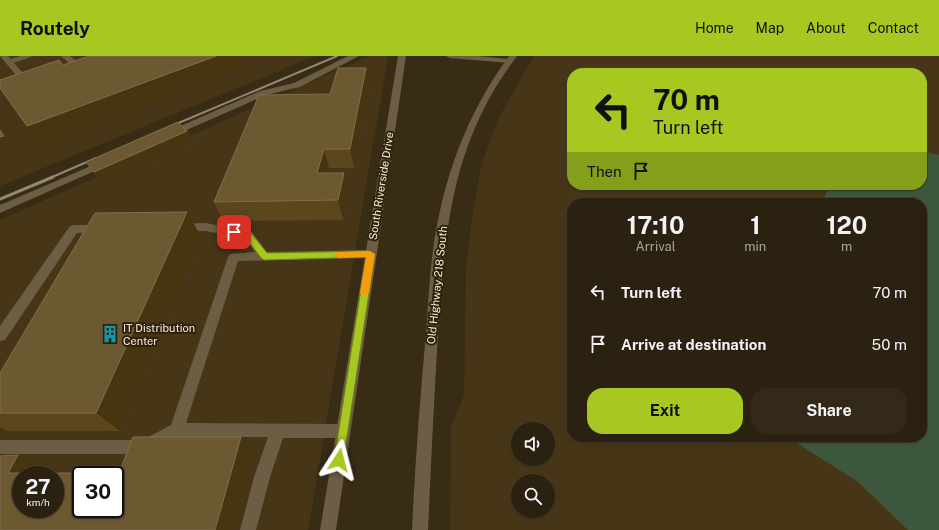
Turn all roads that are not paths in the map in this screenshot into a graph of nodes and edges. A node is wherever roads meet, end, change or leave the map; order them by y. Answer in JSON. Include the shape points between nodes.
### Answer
{"nodes":[{"id":1,"x":29,"y":56,"type":"edge"},
{"id":2,"x":65,"y":56,"type":"edge"},
{"id":3,"x":356,"y":56,"type":"edge"},
{"id":4,"x":402,"y":56,"type":"edge"},
{"id":5,"x":450,"y":56,"type":"edge"},
{"id":6,"x":511,"y":58,"type":"edge"},
{"id":7,"x":7,"y":59,"type":"edge"},
{"id":8,"x":82,"y":71,"type":"edge"},
{"id":9,"x":30,"y":87,"type":"edge"},
{"id":10,"x":162,"y":138,"type":"edge"},
{"id":11,"x":112,"y":160,"type":"edge"},
{"id":12,"x":0,"y":209,"type":"edge"},
{"id":13,"x":167,"y":228,"type":"edge"},
{"id":14,"x":112,"y":229,"type":"edge"},
{"id":15,"x":370,"y":254,"type":"junction"},
{"id":16,"x":265,"y":256,"type":"junction"},
{"id":17,"x":0,"y":336,"type":"edge"},
{"id":18,"x":177,"y":430,"type":"junction"},
{"id":19,"x":278,"y":431,"type":"junction"},
{"id":20,"x":344,"y":431,"type":"junction"},
{"id":21,"x":0,"y":447,"type":"edge"},
{"id":22,"x":248,"y":530,"type":"edge"},
{"id":23,"x":328,"y":530,"type":"edge"},
{"id":24,"x":420,"y":530,"type":"edge"}],
"edges":[{"from":1,"to":7,"type":"street"},
{"from":2,"to":8,"type":"street"},
{"from":3,"to":10,"type":"street","via":[[297,85],[263,93]]},
{"from":4,"to":15,"type":"street","name":"South Riverside Drive"},
{"from":5,"to":6,"type":"street"},
{"from":6,"to":24,"type":"street","name":"Old Highway 218 South","via":[[488,91],[470,128],[447,200],[439,246],[427,395]]},
{"from":7,"to":9,"type":"street"},
{"from":11,"to":12,"type":"street"},
{"from":13,"to":16,"type":"street","via":[[206,227],[248,235]]},
{"from":14,"to":17,"type":"street","via":[[74,229]]},
{"from":15,"to":16,"type":"street"},
{"from":15,"to":20,"type":"street","name":"South Riverside Drive"},
{"from":16,"to":18,"type":"street","via":[[234,257]]},
{"from":18,"to":19,"type":"street"},
{"from":18,"to":21,"type":"street","via":[[144,447]]},
{"from":19,"to":20,"type":"street"},
{"from":19,"to":22,"type":"street"},
{"from":20,"to":23,"type":"street","name":"South Riverside Drive"}]}
